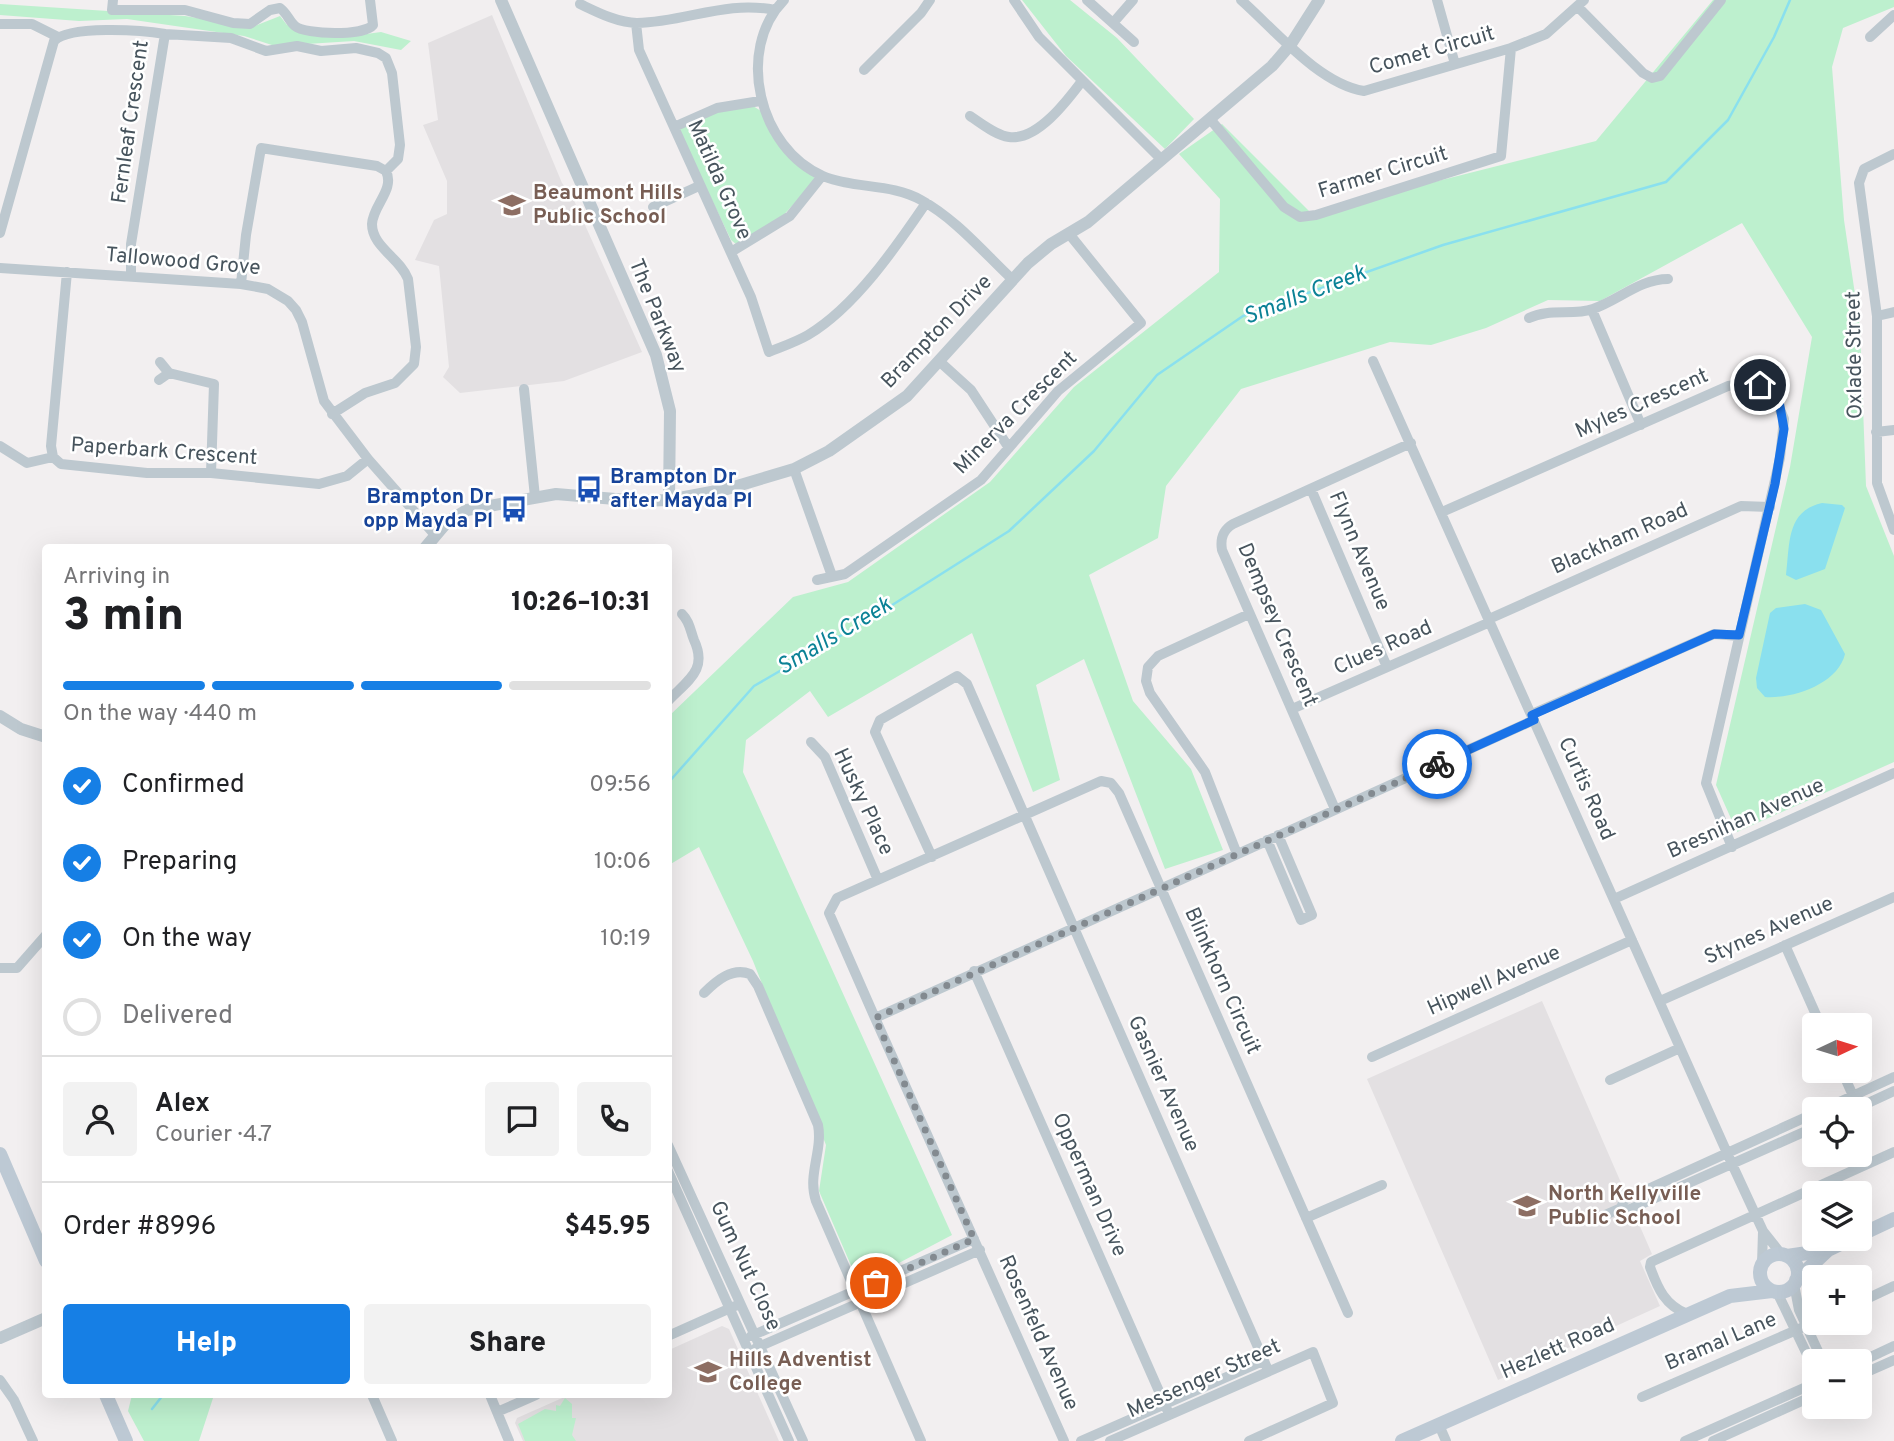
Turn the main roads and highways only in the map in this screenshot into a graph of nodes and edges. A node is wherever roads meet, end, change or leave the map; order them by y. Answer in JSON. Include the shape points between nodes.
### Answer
{"nodes":[{"id":1,"x":0,"y":1154,"type":"edge"},
{"id":2,"x":1894,"y":1219,"type":"edge"},
{"id":3,"x":1872,"y":1229,"type":"edge"},
{"id":4,"x":1819,"y":1251,"type":"edge"},
{"id":5,"x":1827,"y":1251,"type":"edge"},
{"id":6,"x":42,"y":1252,"type":"edge"},
{"id":7,"x":1785,"y":1255,"type":"junction"},
{"id":8,"x":1762,"y":1266,"type":"junction"},
{"id":9,"x":1795,"y":1282,"type":"junction"},
{"id":10,"x":1775,"y":1291,"type":"junction"},
{"id":11,"x":1730,"y":1296,"type":"junction"},
{"id":12,"x":107,"y":1398,"type":"edge"},
{"id":13,"x":1433,"y":1432,"type":"edge"},
{"id":14,"x":126,"y":1441,"type":"edge"},
{"id":15,"x":1402,"y":1441,"type":"edge"}],
"edges":[{"from":1,"to":6,"type":"main road"},
{"from":2,"to":3,"type":"main road"},
{"from":4,"to":7,"type":"main road"},
{"from":5,"to":9,"type":"main road"},
{"from":7,"to":8,"type":"main road","via":[[1769,1257]]},
{"from":7,"to":9,"type":"main road","via":[[1795,1264]]},
{"from":8,"to":10,"type":"main road","via":[[1763,1282]]},
{"from":8,"to":11,"type":"main road","name":"Hezlett Road"},
{"from":9,"to":10,"type":"main road","via":[[1789,1289]]},
{"from":10,"to":11,"type":"main road","name":"Hezlett Road"},
{"from":11,"to":13,"type":"main road","name":"Hezlett Road"},
{"from":12,"to":14,"type":"main road"},
{"from":13,"to":15,"type":"main road","name":"Hezlett Road"}]}
